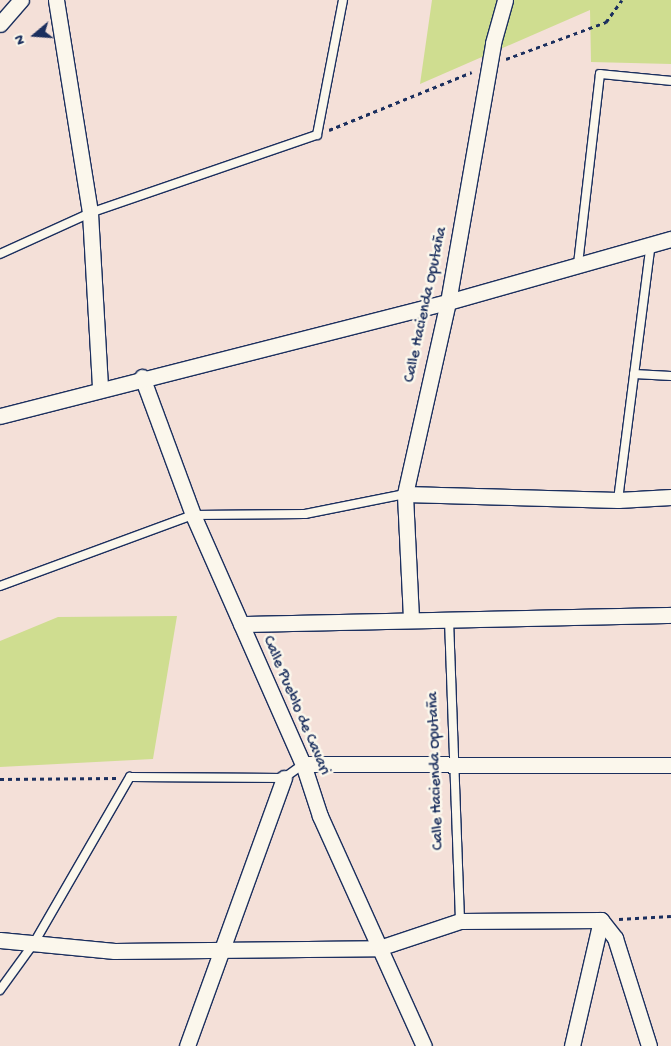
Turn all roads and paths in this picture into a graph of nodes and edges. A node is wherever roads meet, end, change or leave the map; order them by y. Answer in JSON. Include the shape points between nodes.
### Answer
{"nodes":[{"id":1,"x":21,"y":0,"type":"edge"},
{"id":2,"x":56,"y":0,"type":"edge"},
{"id":3,"x":343,"y":0,"type":"edge"},
{"id":4,"x":505,"y":0,"type":"edge"},
{"id":5,"x":0,"y":24,"type":"edge"},
{"id":6,"x":671,"y":81,"type":"edge"},
{"id":7,"x":90,"y":213,"type":"junction"},
{"id":8,"x":671,"y":238,"type":"edge"},
{"id":9,"x":651,"y":243,"type":"junction"},
{"id":10,"x":0,"y":254,"type":"edge"},
{"id":11,"x":578,"y":264,"type":"junction"},
{"id":12,"x":448,"y":302,"type":"junction"},
{"id":13,"x":634,"y":374,"type":"junction"},
{"id":14,"x":142,"y":376,"type":"junction"},
{"id":15,"x":671,"y":376,"type":"edge"},
{"id":16,"x":100,"y":388,"type":"junction"},
{"id":17,"x":0,"y":416,"type":"edge"},
{"id":18,"x":405,"y":494,"type":"junction"},
{"id":19,"x":671,"y":497,"type":"edge"},
{"id":20,"x":618,"y":500,"type":"junction"},
{"id":21,"x":193,"y":515,"type":"junction"},
{"id":22,"x":0,"y":586,"type":"edge"},
{"id":23,"x":671,"y":615,"type":"edge"},
{"id":24,"x":411,"y":618,"type":"junction"},
{"id":25,"x":449,"y":620,"type":"junction"},
{"id":26,"x":241,"y":624,"type":"junction"},
{"id":27,"x":456,"y":763,"type":"junction"},
{"id":28,"x":303,"y":764,"type":"junction"},
{"id":29,"x":671,"y":765,"type":"edge"},
{"id":30,"x":130,"y":777,"type":"junction"},
{"id":31,"x":284,"y":778,"type":"junction"},
{"id":32,"x":0,"y":779,"type":"edge"},
{"id":33,"x":671,"y":916,"type":"edge"},
{"id":34,"x":600,"y":920,"type":"junction"},
{"id":35,"x":460,"y":921,"type":"junction"},
{"id":36,"x":0,"y":940,"type":"edge"},
{"id":37,"x":34,"y":942,"type":"junction"},
{"id":38,"x":379,"y":948,"type":"junction"},
{"id":39,"x":220,"y":950,"type":"junction"},
{"id":40,"x":0,"y":990,"type":"edge"},
{"id":41,"x":187,"y":1046,"type":"edge"},
{"id":42,"x":424,"y":1046,"type":"edge"},
{"id":43,"x":572,"y":1046,"type":"edge"},
{"id":44,"x":649,"y":1046,"type":"edge"}],
"edges":[{"from":1,"to":5,"type":"street"},
{"from":2,"to":7,"type":"street"},
{"from":3,"to":7,"type":"lane","via":[[317,135]]},
{"from":4,"to":12,"type":"street","name":"Calle Hacienda Oputaña","via":[[493,43]]},
{"from":6,"to":11,"type":"lane","via":[[600,74]]},
{"from":7,"to":10,"type":"lane"},
{"from":7,"to":16,"type":"street"},
{"from":8,"to":9,"type":"street"},
{"from":9,"to":11,"type":"street"},
{"from":9,"to":13,"type":"lane"},
{"from":11,"to":12,"type":"street"},
{"from":12,"to":14,"type":"street"},
{"from":12,"to":18,"type":"street","name":"Calle Hacienda Oputaña"},
{"from":13,"to":15,"type":"lane"},
{"from":13,"to":20,"type":"lane"},
{"from":14,"to":16,"type":"street"},
{"from":14,"to":21,"type":"street","name":"Calle Pueblo de Cavari"},
{"from":16,"to":17,"type":"street"},
{"from":18,"to":20,"type":"street"},
{"from":18,"to":21,"type":"lane","via":[[305,514]]},
{"from":18,"to":24,"type":"street","name":"Calle Hacienda Oputaña"},
{"from":19,"to":20,"type":"street"},
{"from":21,"to":22,"type":"lane"},
{"from":21,"to":26,"type":"street","name":"Calle Pueblo de Cavari"},
{"from":23,"to":25,"type":"street"},
{"from":24,"to":25,"type":"street"},
{"from":24,"to":26,"type":"street"},
{"from":25,"to":27,"type":"lane","name":"Calle Hacienda Oputaña"},
{"from":26,"to":28,"type":"street","name":"Calle Pueblo de Cavari"},
{"from":27,"to":28,"type":"street"},
{"from":27,"to":29,"type":"street"},
{"from":27,"to":35,"type":"lane","name":"Calle Hacienda Oputaña"},
{"from":28,"to":31,"type":"lane"},
{"from":28,"to":38,"type":"street","name":"Calle Pueblo de Cavari","via":[[320,816]]},
{"from":30,"to":31,"type":"lane"},
{"from":30,"to":32,"type":"path"},
{"from":30,"to":37,"type":"lane"},
{"from":31,"to":39,"type":"street"},
{"from":33,"to":34,"type":"path"},
{"from":34,"to":35,"type":"street"},
{"from":34,"to":43,"type":"street"},
{"from":34,"to":44,"type":"street","via":[[615,938]]},
{"from":35,"to":38,"type":"street"},
{"from":36,"to":37,"type":"street"},
{"from":37,"to":39,"type":"street","via":[[114,951]]},
{"from":37,"to":40,"type":"lane"},
{"from":38,"to":39,"type":"street"},
{"from":38,"to":42,"type":"street","name":"Calle Pueblo de Cavari"},
{"from":39,"to":41,"type":"street"}]}
